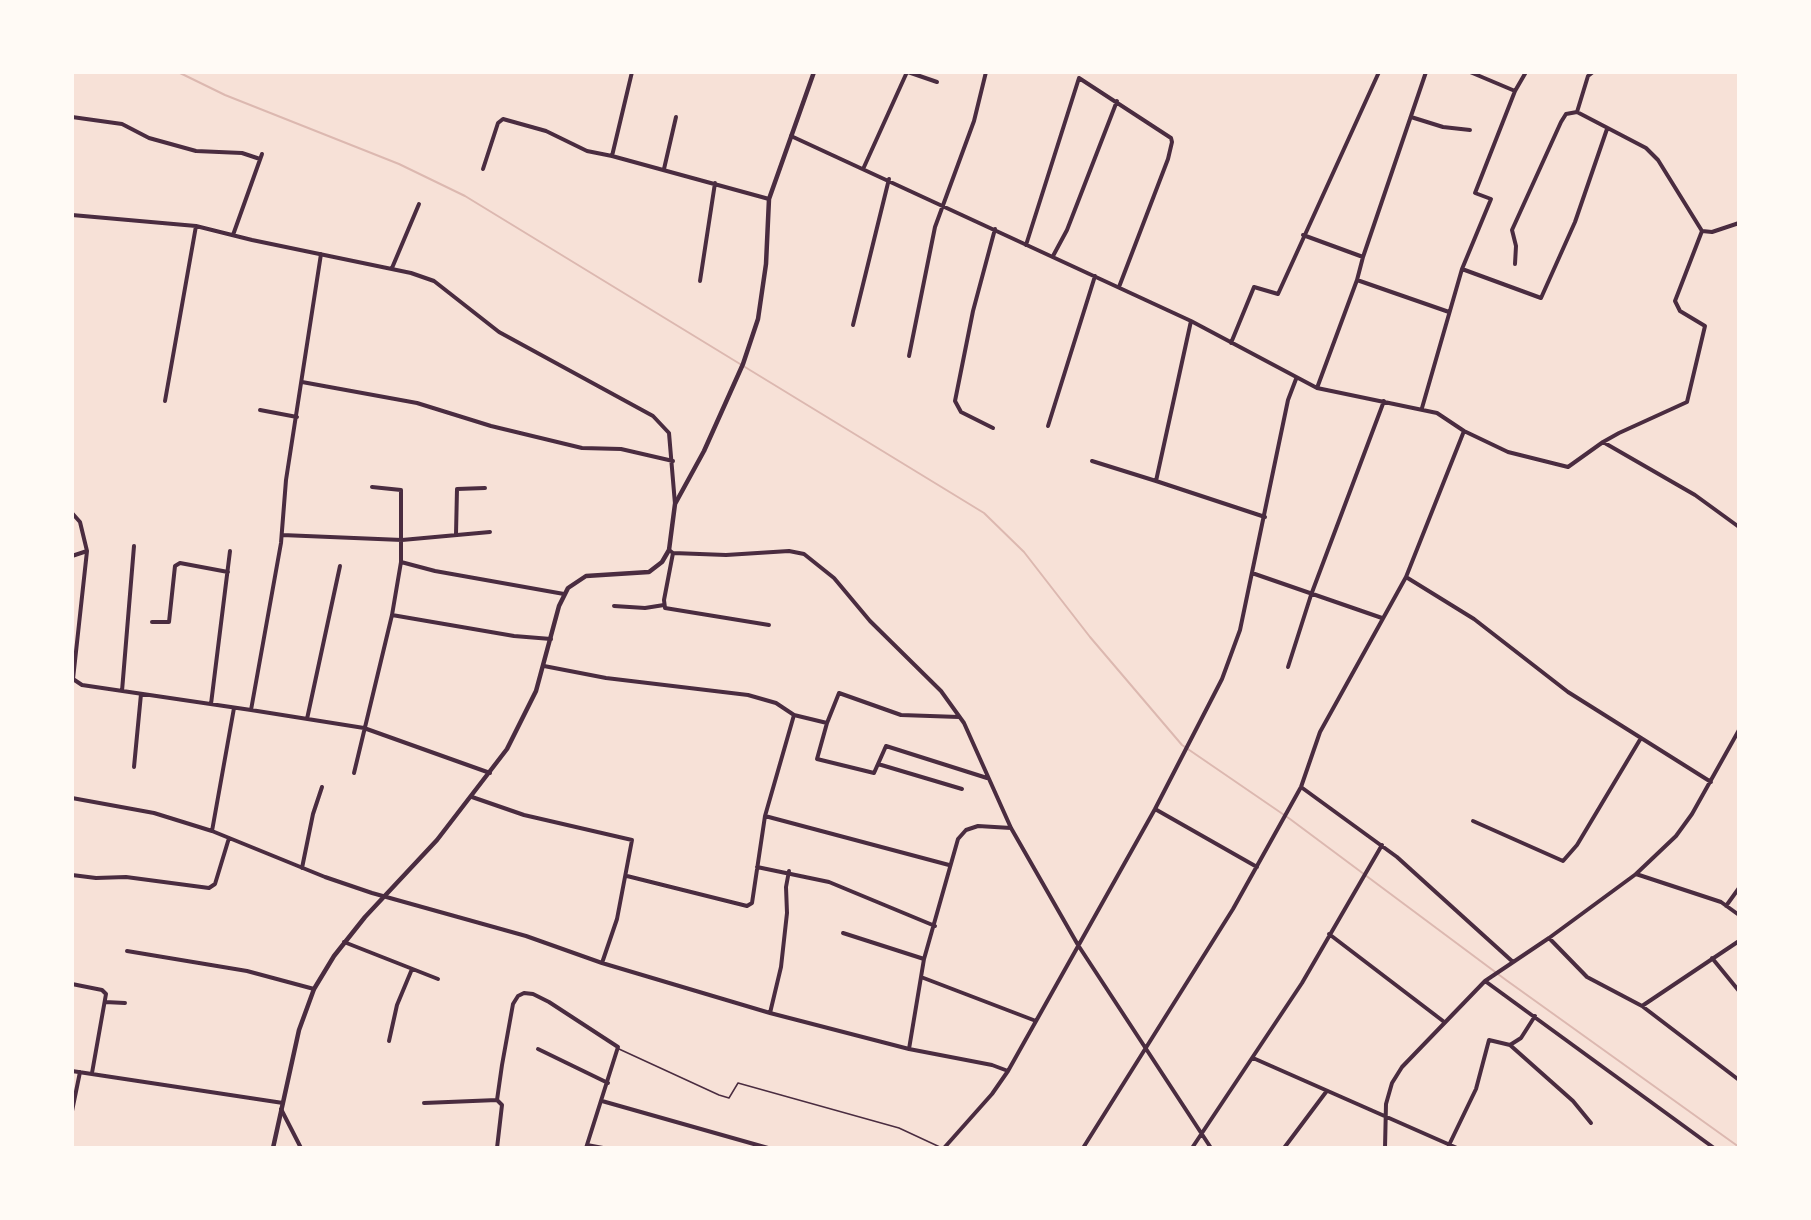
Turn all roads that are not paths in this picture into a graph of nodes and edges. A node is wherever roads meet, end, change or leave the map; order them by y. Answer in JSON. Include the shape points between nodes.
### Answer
{"nodes":[{"id":1,"x":632,"y":72,"type":"edge"},
{"id":2,"x":908,"y":72,"type":"edge"},
{"id":3,"x":986,"y":72,"type":"edge"},
{"id":4,"x":1379,"y":72,"type":"edge"},
{"id":5,"x":1426,"y":72,"type":"edge"},
{"id":6,"x":1470,"y":72,"type":"edge"},
{"id":7,"x":1526,"y":72,"type":"edge"},
{"id":8,"x":1593,"y":72,"type":"edge"},
{"id":9,"x":811,"y":73,"type":"edge"},
{"id":10,"x":937,"y":82,"type":"dead end"},
{"id":11,"x":1515,"y":91,"type":"junction"},
{"id":12,"x":1117,"y":101,"type":"junction"},
{"id":13,"x":1577,"y":112,"type":"junction"},
{"id":14,"x":72,"y":117,"type":"edge"},
{"id":15,"x":676,"y":117,"type":"dead end"},
{"id":16,"x":1411,"y":117,"type":"junction"},
{"id":17,"x":1607,"y":129,"type":"junction"},
{"id":18,"x":1470,"y":130,"type":"dead end"},
{"id":19,"x":791,"y":136,"type":"junction"},
{"id":20,"x":612,"y":156,"type":"junction"},
{"id":21,"x":864,"y":167,"type":"junction"},
{"id":22,"x":483,"y":169,"type":"dead end"},
{"id":23,"x":664,"y":170,"type":"junction"},
{"id":24,"x":889,"y":179,"type":"junction"},
{"id":25,"x":715,"y":183,"type":"junction"},
{"id":26,"x":769,"y":199,"type":"junction"},
{"id":27,"x":419,"y":204,"type":"dead end"},
{"id":28,"x":942,"y":205,"type":"junction"},
{"id":29,"x":72,"y":215,"type":"edge"},
{"id":30,"x":1739,"y":223,"type":"edge"},
{"id":31,"x":196,"y":226,"type":"junction"},
{"id":32,"x":995,"y":229,"type":"junction"},
{"id":33,"x":1702,"y":231,"type":"junction"},
{"id":34,"x":233,"y":235,"type":"junction"},
{"id":35,"x":1303,"y":235,"type":"junction"},
{"id":36,"x":1026,"y":245,"type":"junction"},
{"id":37,"x":321,"y":254,"type":"junction"},
{"id":38,"x":1053,"y":256,"type":"junction"},
{"id":39,"x":1363,"y":257,"type":"junction"},
{"id":40,"x":1515,"y":264,"type":"dead end"},
{"id":41,"x":392,"y":268,"type":"junction"},
{"id":42,"x":1462,"y":269,"type":"junction"},
{"id":43,"x":1095,"y":276,"type":"junction"},
{"id":44,"x":1357,"y":280,"type":"junction"},
{"id":45,"x":700,"y":281,"type":"dead end"},
{"id":46,"x":1119,"y":287,"type":"junction"},
{"id":47,"x":1449,"y":312,"type":"junction"},
{"id":48,"x":1191,"y":321,"type":"junction"},
{"id":49,"x":853,"y":325,"type":"dead end"},
{"id":50,"x":1231,"y":343,"type":"junction"},
{"id":51,"x":909,"y":356,"type":"dead end"},
{"id":52,"x":1296,"y":379,"type":"junction"},
{"id":53,"x":302,"y":382,"type":"junction"},
{"id":54,"x":1317,"y":388,"type":"junction"},
{"id":55,"x":165,"y":401,"type":"dead end"},
{"id":56,"x":1384,"y":401,"type":"junction"},
{"id":57,"x":1422,"y":408,"type":"junction"},
{"id":58,"x":260,"y":410,"type":"dead end"},
{"id":59,"x":297,"y":417,"type":"junction"},
{"id":60,"x":1048,"y":426,"type":"dead end"},
{"id":61,"x":993,"y":428,"type":"dead end"},
{"id":62,"x":1464,"y":431,"type":"junction"},
{"id":63,"x":1603,"y":442,"type":"junction"},
{"id":64,"x":673,"y":461,"type":"junction"},
{"id":65,"x":1092,"y":461,"type":"dead end"},
{"id":66,"x":1156,"y":481,"type":"junction"},
{"id":67,"x":372,"y":487,"type":"dead end"},
{"id":68,"x":485,"y":488,"type":"dead end"},
{"id":69,"x":675,"y":504,"type":"junction"},
{"id":70,"x":72,"y":513,"type":"edge"},
{"id":71,"x":1266,"y":517,"type":"junction"},
{"id":72,"x":1739,"y":527,"type":"edge"},
{"id":73,"x":490,"y":532,"type":"dead end"},
{"id":74,"x":456,"y":534,"type":"junction"},
{"id":75,"x":282,"y":535,"type":"junction"},
{"id":76,"x":402,"y":540,"type":"junction"},
{"id":77,"x":134,"y":546,"type":"dead end"},
{"id":78,"x":87,"y":550,"type":"junction"},
{"id":79,"x":230,"y":551,"type":"dead end"},
{"id":80,"x":671,"y":551,"type":"junction"},
{"id":81,"x":72,"y":556,"type":"edge"},
{"id":82,"x":401,"y":562,"type":"junction"},
{"id":83,"x":340,"y":566,"type":"dead end"},
{"id":84,"x":228,"y":572,"type":"junction"},
{"id":85,"x":1252,"y":573,"type":"junction"},
{"id":86,"x":1406,"y":577,"type":"junction"},
{"id":87,"x":564,"y":594,"type":"junction"},
{"id":88,"x":1311,"y":595,"type":"junction"},
{"id":89,"x":664,"y":605,"type":"junction"},
{"id":90,"x":614,"y":606,"type":"dead end"},
{"id":91,"x":392,"y":615,"type":"junction"},
{"id":92,"x":1383,"y":618,"type":"junction"},
{"id":93,"x":152,"y":622,"type":"dead end"},
{"id":94,"x":769,"y":625,"type":"dead end"},
{"id":95,"x":551,"y":639,"type":"junction"},
{"id":96,"x":544,"y":666,"type":"junction"},
{"id":97,"x":1288,"y":667,"type":"dead end"},
{"id":98,"x":122,"y":691,"type":"junction"},
{"id":99,"x":141,"y":694,"type":"junction"},
{"id":100,"x":211,"y":704,"type":"junction"},
{"id":101,"x":234,"y":708,"type":"junction"},
{"id":102,"x":251,"y":710,"type":"junction"},
{"id":103,"x":794,"y":715,"type":"junction"},
{"id":104,"x":960,"y":717,"type":"junction"},
{"id":105,"x":308,"y":719,"type":"junction"},
{"id":106,"x":827,"y":723,"type":"junction"},
{"id":107,"x":364,"y":728,"type":"junction"},
{"id":108,"x":1739,"y":730,"type":"edge"},
{"id":109,"x":1641,"y":738,"type":"junction"},
{"id":110,"x":878,"y":764,"type":"junction"},
{"id":111,"x":134,"y":767,"type":"dead end"},
{"id":112,"x":354,"y":773,"type":"dead end"},
{"id":113,"x":490,"y":773,"type":"junction"},
{"id":114,"x":988,"y":778,"type":"junction"},
{"id":115,"x":1711,"y":782,"type":"junction"},
{"id":116,"x":322,"y":787,"type":"dead end"},
{"id":117,"x":1300,"y":787,"type":"junction"},
{"id":118,"x":962,"y":789,"type":"dead end"},
{"id":119,"x":472,"y":797,"type":"junction"},
{"id":120,"x":72,"y":798,"type":"edge"},
{"id":121,"x":1155,"y":809,"type":"junction"},
{"id":122,"x":765,"y":816,"type":"junction"},
{"id":123,"x":1473,"y":821,"type":"dead end"},
{"id":124,"x":1011,"y":828,"type":"junction"},
{"id":125,"x":212,"y":831,"type":"junction"},
{"id":126,"x":229,"y":838,"type":"junction"},
{"id":127,"x":1382,"y":845,"type":"junction"},
{"id":128,"x":949,"y":865,"type":"junction"},
{"id":129,"x":757,"y":867,"type":"junction"},
{"id":130,"x":1257,"y":867,"type":"junction"},
{"id":131,"x":302,"y":868,"type":"junction"},
{"id":132,"x":789,"y":872,"type":"junction"},
{"id":133,"x":1636,"y":874,"type":"junction"},
{"id":134,"x":72,"y":875,"type":"edge"},
{"id":135,"x":627,"y":876,"type":"junction"},
{"id":136,"x":1739,"y":888,"type":"edge"},
{"id":137,"x":384,"y":896,"type":"junction"},
{"id":138,"x":1726,"y":906,"type":"junction"},
{"id":139,"x":1739,"y":915,"type":"edge"},
{"id":140,"x":935,"y":926,"type":"junction"},
{"id":141,"x":843,"y":933,"type":"dead end"},
{"id":142,"x":1329,"y":934,"type":"junction"},
{"id":143,"x":1549,"y":938,"type":"junction"},
{"id":144,"x":1739,"y":941,"type":"edge"},
{"id":145,"x":344,"y":942,"type":"junction"},
{"id":146,"x":1078,"y":945,"type":"junction"},
{"id":147,"x":127,"y":951,"type":"dead end"},
{"id":148,"x":1712,"y":958,"type":"junction"},
{"id":149,"x":924,"y":959,"type":"junction"},
{"id":150,"x":1513,"y":962,"type":"junction"},
{"id":151,"x":602,"y":963,"type":"junction"},
{"id":152,"x":412,"y":969,"type":"junction"},
{"id":153,"x":921,"y":977,"type":"junction"},
{"id":154,"x":438,"y":979,"type":"dead end"},
{"id":155,"x":1485,"y":981,"type":"junction"},
{"id":156,"x":72,"y":984,"type":"edge"},
{"id":157,"x":314,"y":989,"type":"junction"},
{"id":158,"x":1739,"y":991,"type":"edge"},
{"id":159,"x":105,"y":1002,"type":"junction"},
{"id":160,"x":125,"y":1003,"type":"dead end"},
{"id":161,"x":1642,"y":1006,"type":"junction"},
{"id":162,"x":770,"y":1013,"type":"junction"},
{"id":163,"x":1535,"y":1016,"type":"junction"},
{"id":164,"x":1036,"y":1021,"type":"junction"},
{"id":165,"x":1443,"y":1021,"type":"junction"},
{"id":166,"x":389,"y":1041,"type":"dead end"},
{"id":167,"x":1509,"y":1045,"type":"junction"},
{"id":168,"x":618,"y":1048,"type":"junction"},
{"id":169,"x":538,"y":1049,"type":"dead end"},
{"id":170,"x":909,"y":1049,"type":"junction"},
{"id":171,"x":1144,"y":1049,"type":"junction"},
{"id":172,"x":1253,"y":1058,"type":"junction"},
{"id":173,"x":72,"y":1071,"type":"edge"},
{"id":174,"x":1008,"y":1071,"type":"junction"},
{"id":175,"x":80,"y":1072,"type":"junction"},
{"id":176,"x":92,"y":1073,"type":"junction"},
{"id":177,"x":1739,"y":1080,"type":"edge"},
{"id":178,"x":608,"y":1083,"type":"junction"},
{"id":179,"x":1326,"y":1092,"type":"junction"},
{"id":180,"x":497,"y":1100,"type":"junction"},
{"id":181,"x":602,"y":1101,"type":"junction"},
{"id":182,"x":283,"y":1103,"type":"junction"},
{"id":183,"x":424,"y":1103,"type":"dead end"},
{"id":184,"x":281,"y":1109,"type":"junction"},
{"id":185,"x":72,"y":1111,"type":"edge"},
{"id":186,"x":1386,"y":1119,"type":"junction"},
{"id":187,"x":1591,"y":1123,"type":"dead end"},
{"id":188,"x":1201,"y":1135,"type":"junction"},
{"id":189,"x":1449,"y":1145,"type":"junction"},
{"id":190,"x":586,"y":1147,"type":"edge"},
{"id":191,"x":273,"y":1148,"type":"edge"},
{"id":192,"x":301,"y":1148,"type":"edge"},
{"id":193,"x":497,"y":1148,"type":"edge"},
{"id":194,"x":603,"y":1148,"type":"edge"},
{"id":195,"x":768,"y":1148,"type":"edge"},
{"id":196,"x":943,"y":1148,"type":"edge"},
{"id":197,"x":1083,"y":1148,"type":"edge"},
{"id":198,"x":1192,"y":1148,"type":"edge"},
{"id":199,"x":1211,"y":1148,"type":"edge"},
{"id":200,"x":1284,"y":1148,"type":"edge"},
{"id":201,"x":1385,"y":1148,"type":"edge"},
{"id":202,"x":1457,"y":1148,"type":"edge"},
{"id":203,"x":1714,"y":1148,"type":"edge"}],
"edges":[{"from":1,"to":20,"type":"street"},
{"from":2,"to":10,"type":"street"},
{"from":2,"to":21,"type":"street"},
{"from":3,"to":28,"type":"street","via":[[974,121]]},
{"from":4,"to":35,"type":"street"},
{"from":5,"to":16,"type":"street"},
{"from":6,"to":11,"type":"street"},
{"from":7,"to":11,"type":"street"},
{"from":8,"to":13,"type":"street","via":[[1588,76]]},
{"from":9,"to":19,"type":"street"},
{"from":11,"to":42,"type":"street","via":[[1475,193],[1491,199]]},
{"from":12,"to":36,"type":"street","via":[[1079,78]]},
{"from":12,"to":38,"type":"street","via":[[1067,230]]},
{"from":12,"to":46,"type":"street","via":[[1172,142]]},
{"from":13,"to":17,"type":"street"},
{"from":13,"to":40,"type":"street","via":[[1566,114],[1561,122],[1512,230]]},
{"from":14,"to":34,"type":"street","via":[[122,124],[149,138],[196,151],[261,156]]},
{"from":15,"to":23,"type":"street"},
{"from":16,"to":18,"type":"street","via":[[1443,128]]},
{"from":16,"to":39,"type":"street"},
{"from":17,"to":33,"type":"street","via":[[1646,148],[1658,160]]},
{"from":17,"to":42,"type":"street","via":[[1575,222],[1541,298]]},
{"from":19,"to":21,"type":"street"},
{"from":19,"to":26,"type":"street"},
{"from":20,"to":22,"type":"street","via":[[587,151],[546,131],[503,120],[498,123]]},
{"from":20,"to":23,"type":"street"},
{"from":21,"to":24,"type":"street"},
{"from":23,"to":25,"type":"street"},
{"from":24,"to":28,"type":"street"},
{"from":24,"to":49,"type":"street"},
{"from":25,"to":26,"type":"street"},
{"from":25,"to":45,"type":"street"},
{"from":26,"to":69,"type":"street","via":[[764,289],[743,364]]},
{"from":27,"to":41,"type":"street"},
{"from":28,"to":32,"type":"street"},
{"from":28,"to":51,"type":"street"},
{"from":29,"to":31,"type":"street"},
{"from":30,"to":33,"type":"street","via":[[1712,232]]},
{"from":31,"to":34,"type":"street"},
{"from":31,"to":55,"type":"street"},
{"from":32,"to":36,"type":"street"},
{"from":32,"to":61,"type":"street","via":[[955,401],[961,412]]},
{"from":33,"to":63,"type":"street","via":[[1675,301],[1680,311],[1705,326],[1687,402]]},
{"from":34,"to":37,"type":"street"},
{"from":35,"to":39,"type":"street"},
{"from":35,"to":50,"type":"street","via":[[1278,294],[1254,287]]},
{"from":36,"to":38,"type":"street"},
{"from":37,"to":41,"type":"street"},
{"from":37,"to":53,"type":"street"},
{"from":38,"to":43,"type":"street"},
{"from":39,"to":44,"type":"street"},
{"from":41,"to":64,"type":"street","via":[[434,281],[499,332],[653,416],[669,433]]},
{"from":42,"to":47,"type":"street"},
{"from":43,"to":46,"type":"street"},
{"from":43,"to":60,"type":"street"},
{"from":44,"to":47,"type":"street"},
{"from":44,"to":54,"type":"street"},
{"from":46,"to":48,"type":"street"},
{"from":47,"to":57,"type":"street"},
{"from":48,"to":50,"type":"street"},
{"from":48,"to":66,"type":"street"},
{"from":50,"to":52,"type":"street"},
{"from":52,"to":54,"type":"street"},
{"from":52,"to":71,"type":"street","via":[[1283,421]]},
{"from":53,"to":59,"type":"street"},
{"from":53,"to":64,"type":"street","via":[[417,403],[572,445],[621,449]]},
{"from":54,"to":56,"type":"street"},
{"from":56,"to":57,"type":"street"},
{"from":56,"to":88,"type":"street"},
{"from":57,"to":62,"type":"street"},
{"from":58,"to":59,"type":"street"},
{"from":59,"to":75,"type":"street"},
{"from":62,"to":63,"type":"street","via":[[1508,452],[1568,467]]},
{"from":62,"to":86,"type":"street"},
{"from":63,"to":72,"type":"street","via":[[1695,495]]},
{"from":64,"to":69,"type":"street"},
{"from":65,"to":66,"type":"street"},
{"from":66,"to":71,"type":"street"},
{"from":67,"to":76,"type":"street","via":[[401,490]]},
{"from":68,"to":74,"type":"street","via":[[457,489]]},
{"from":69,"to":80,"type":"street"},
{"from":70,"to":78,"type":"street","via":[[80,522]]},
{"from":71,"to":85,"type":"street"},
{"from":73,"to":74,"type":"street"},
{"from":74,"to":76,"type":"street"},
{"from":75,"to":76,"type":"street"},
{"from":75,"to":102,"type":"street"},
{"from":76,"to":82,"type":"street"},
{"from":77,"to":98,"type":"street"},
{"from":78,"to":81,"type":"street"},
{"from":78,"to":98,"type":"street","via":[[73,679],[82,685]]},
{"from":79,"to":84,"type":"street"},
{"from":80,"to":87,"type":"street","via":[[649,572],[586,576]]},
{"from":80,"to":89,"type":"street"},
{"from":80,"to":104,"type":"street","via":[[748,555],[789,551],[811,557],[941,691]]},
{"from":82,"to":87,"type":"street"},
{"from":82,"to":91,"type":"street"},
{"from":83,"to":105,"type":"street"},
{"from":84,"to":93,"type":"street","via":[[180,563],[175,566],[168,622]]},
{"from":84,"to":100,"type":"street"},
{"from":85,"to":88,"type":"street"},
{"from":85,"to":121,"type":"street","via":[[1237,644]]},
{"from":86,"to":92,"type":"street"},
{"from":86,"to":109,"type":"street","via":[[1474,619],[1568,692]]},
{"from":87,"to":95,"type":"street"},
{"from":88,"to":92,"type":"street"},
{"from":88,"to":97,"type":"street"},
{"from":89,"to":90,"type":"street"},
{"from":89,"to":94,"type":"street","via":[[668,609]]},
{"from":91,"to":95,"type":"street"},
{"from":91,"to":107,"type":"street"},
{"from":92,"to":117,"type":"street","via":[[1320,732]]},
{"from":95,"to":96,"type":"street"},
{"from":96,"to":103,"type":"street","via":[[606,678],[748,695],[776,703]]},
{"from":96,"to":113,"type":"street","via":[[518,730]]},
{"from":98,"to":99,"type":"street"},
{"from":99,"to":100,"type":"street"},
{"from":99,"to":111,"type":"street"},
{"from":100,"to":101,"type":"street"},
{"from":101,"to":102,"type":"street"},
{"from":101,"to":125,"type":"street"},
{"from":102,"to":105,"type":"street"},
{"from":103,"to":106,"type":"street"},
{"from":103,"to":122,"type":"street"},
{"from":104,"to":106,"type":"street","via":[[902,715],[839,693]]},
{"from":104,"to":114,"type":"street"},
{"from":105,"to":107,"type":"street"},
{"from":106,"to":110,"type":"street","via":[[817,759],[874,773]]},
{"from":107,"to":112,"type":"street"},
{"from":107,"to":113,"type":"street"},
{"from":108,"to":115,"type":"street"},
{"from":109,"to":115,"type":"street"},
{"from":109,"to":123,"type":"street","via":[[1563,861]]},
{"from":110,"to":114,"type":"street","via":[[886,746]]},
{"from":110,"to":118,"type":"street"},
{"from":113,"to":119,"type":"street"},
{"from":114,"to":124,"type":"street"},
{"from":115,"to":133,"type":"street","via":[[1676,836]]},
{"from":116,"to":131,"type":"street"},
{"from":117,"to":127,"type":"street"},
{"from":117,"to":130,"type":"street"},
{"from":119,"to":135,"type":"street","via":[[524,815],[632,840]]},
{"from":119,"to":137,"type":"street"},
{"from":120,"to":125,"type":"street","via":[[154,813]]},
{"from":121,"to":130,"type":"street"},
{"from":121,"to":146,"type":"street"},
{"from":122,"to":128,"type":"street"},
{"from":122,"to":129,"type":"street"},
{"from":124,"to":128,"type":"street","via":[[978,826],[966,830],[958,839]]},
{"from":124,"to":146,"type":"street"},
{"from":125,"to":126,"type":"street"},
{"from":126,"to":131,"type":"street"},
{"from":126,"to":134,"type":"street","via":[[215,884],[208,888],[126,877]]},
{"from":127,"to":142,"type":"street"},
{"from":127,"to":150,"type":"street"},
{"from":128,"to":140,"type":"street"},
{"from":129,"to":132,"type":"street"},
{"from":129,"to":135,"type":"street","via":[[752,903],[747,906]]},
{"from":130,"to":171,"type":"street"},
{"from":131,"to":137,"type":"street"},
{"from":132,"to":140,"type":"street","via":[[829,882]]},
{"from":132,"to":162,"type":"street","via":[[781,967]]},
{"from":133,"to":138,"type":"street"},
{"from":133,"to":143,"type":"street"},
{"from":135,"to":151,"type":"street"},
{"from":136,"to":138,"type":"street"},
{"from":137,"to":145,"type":"street"},
{"from":137,"to":151,"type":"street","via":[[526,936]]},
{"from":138,"to":139,"type":"street"},
{"from":140,"to":149,"type":"street"},
{"from":141,"to":149,"type":"street"},
{"from":142,"to":165,"type":"street"},
{"from":142,"to":172,"type":"street"},
{"from":143,"to":150,"type":"street"},
{"from":143,"to":161,"type":"street","via":[[1587,977]]},
{"from":144,"to":148,"type":"street"},
{"from":145,"to":152,"type":"street"},
{"from":145,"to":157,"type":"street"},
{"from":146,"to":164,"type":"street"},
{"from":146,"to":171,"type":"street"},
{"from":147,"to":157,"type":"street","via":[[247,971]]},
{"from":148,"to":158,"type":"street"},
{"from":148,"to":161,"type":"street"},
{"from":149,"to":153,"type":"street"},
{"from":150,"to":155,"type":"street"},
{"from":151,"to":162,"type":"street"},
{"from":152,"to":154,"type":"street"},
{"from":152,"to":166,"type":"street","via":[[397,1005]]},
{"from":153,"to":164,"type":"street"},
{"from":153,"to":170,"type":"street"},
{"from":155,"to":163,"type":"street"},
{"from":155,"to":165,"type":"street"},
{"from":156,"to":159,"type":"street","via":[[102,990]]},
{"from":157,"to":182,"type":"street","via":[[299,1030]]},
{"from":159,"to":160,"type":"street"},
{"from":159,"to":176,"type":"street"},
{"from":161,"to":177,"type":"street"},
{"from":162,"to":170,"type":"street"},
{"from":163,"to":167,"type":"street","via":[[1521,1038]]},
{"from":163,"to":203,"type":"street"},
{"from":164,"to":174,"type":"street"},
{"from":165,"to":186,"type":"street","via":[[1402,1066],[1392,1083]]},
{"from":167,"to":187,"type":"street","via":[[1573,1101]]},
{"from":167,"to":189,"type":"street","via":[[1489,1040],[1476,1089]]},
{"from":168,"to":178,"type":"street"},
{"from":168,"to":180,"type":"street","via":[[616,1043],[549,1002],[533,994],[518,996],[513,1005]]},
{"from":168,"to":196,"type":"lane","via":[[719,1095],[729,1098],[738,1083],[899,1128]]},
{"from":169,"to":178,"type":"street"},
{"from":170,"to":174,"type":"street"},
{"from":171,"to":188,"type":"street"},
{"from":171,"to":197,"type":"street"},
{"from":172,"to":179,"type":"street"},
{"from":172,"to":188,"type":"street"},
{"from":173,"to":175,"type":"street"},
{"from":174,"to":196,"type":"street"},
{"from":175,"to":176,"type":"street"},
{"from":175,"to":185,"type":"street"},
{"from":176,"to":182,"type":"street"},
{"from":178,"to":181,"type":"street"},
{"from":179,"to":186,"type":"street"},
{"from":179,"to":200,"type":"street"},
{"from":180,"to":183,"type":"street"},
{"from":180,"to":193,"type":"street","via":[[502,1104]]},
{"from":181,"to":190,"type":"street"},
{"from":181,"to":195,"type":"street"},
{"from":182,"to":184,"type":"street"},
{"from":184,"to":191,"type":"street"},
{"from":184,"to":192,"type":"street"},
{"from":186,"to":189,"type":"street"},
{"from":186,"to":201,"type":"street"},
{"from":188,"to":198,"type":"street"},
{"from":188,"to":199,"type":"street"},
{"from":189,"to":202,"type":"street"},
{"from":190,"to":194,"type":"street"}]}
